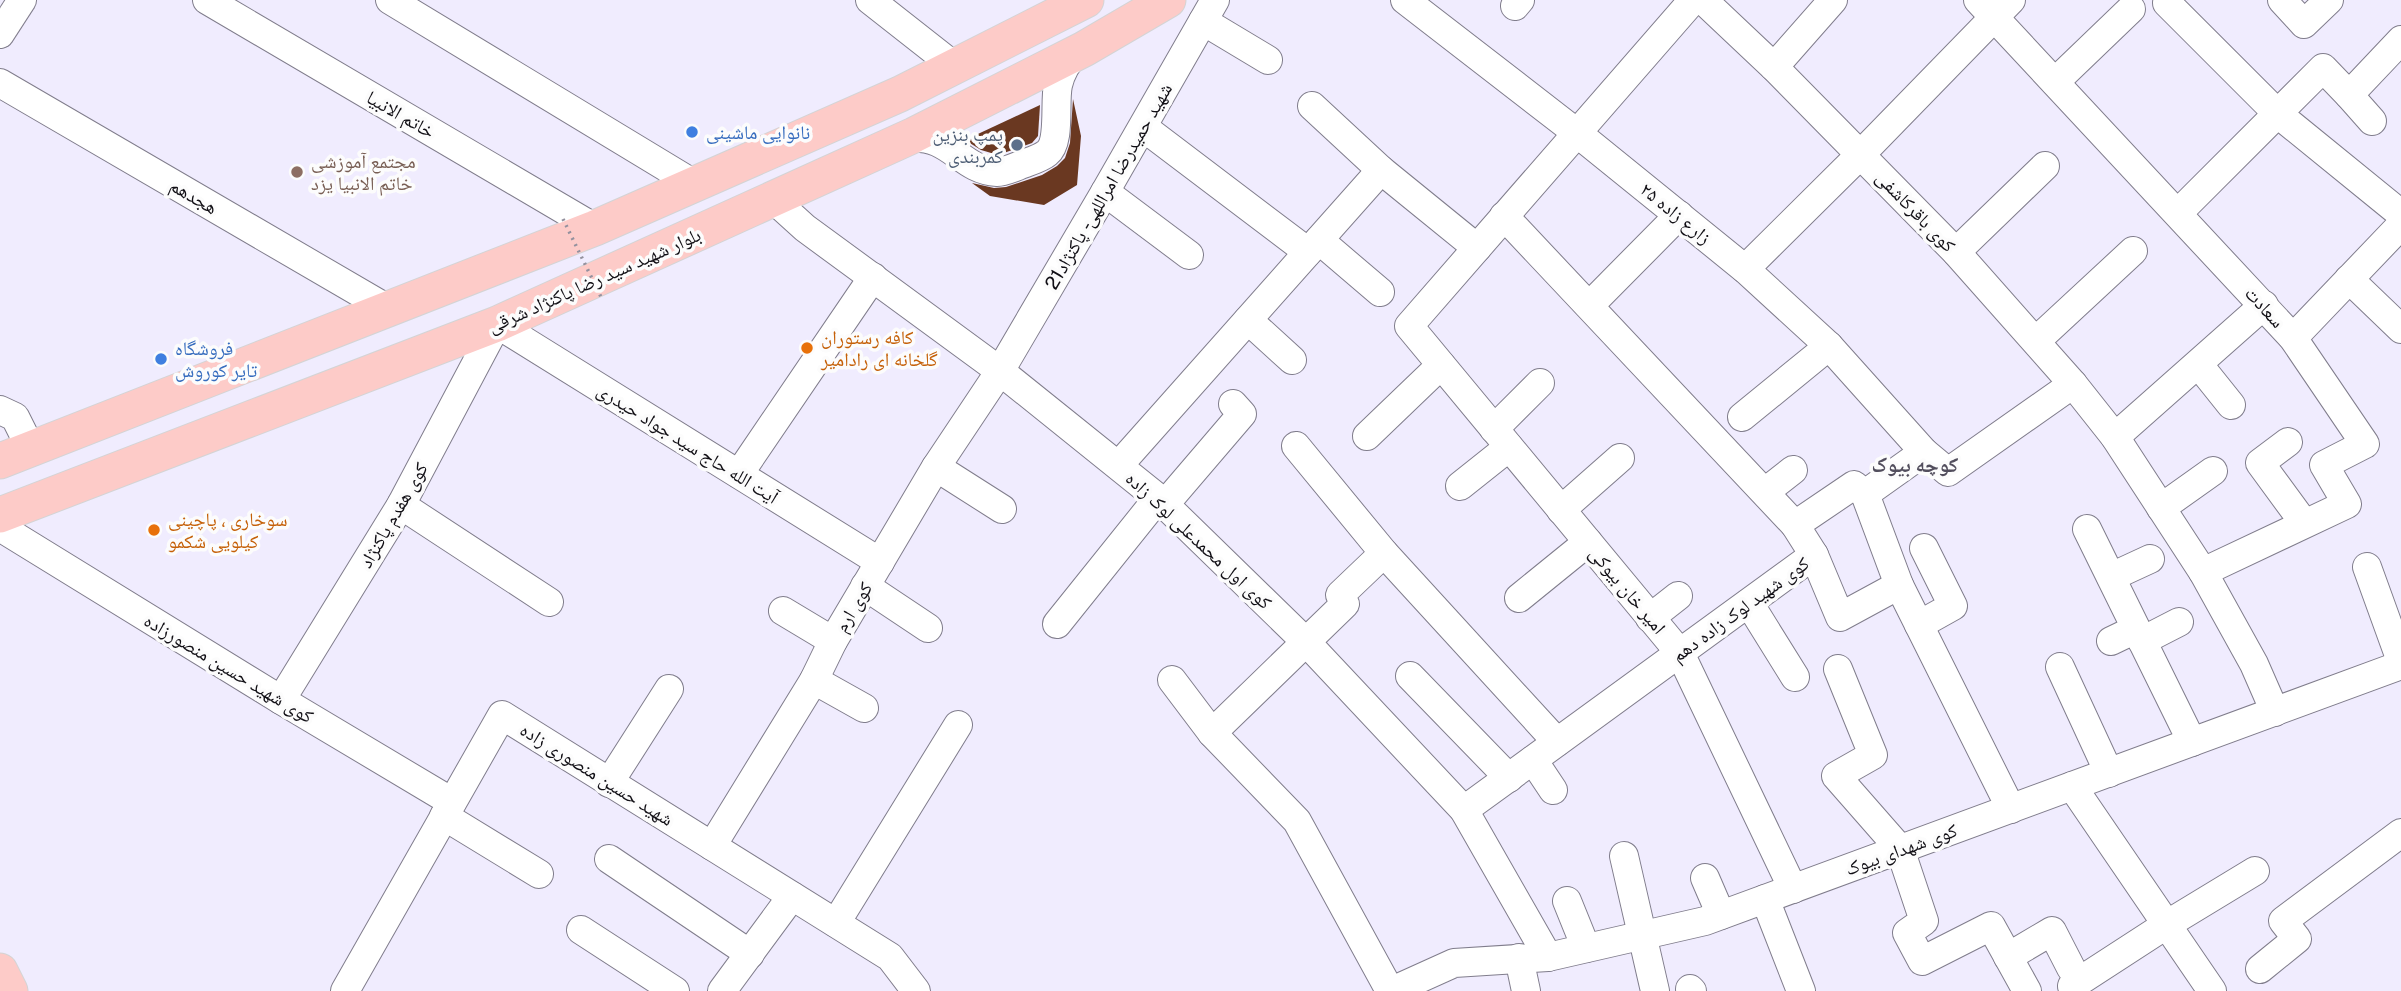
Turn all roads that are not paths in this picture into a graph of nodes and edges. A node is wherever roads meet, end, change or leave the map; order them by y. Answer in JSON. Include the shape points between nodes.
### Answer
{"nodes":[{"id":1,"x":22,"y":0,"type":"edge"},
{"id":2,"x":207,"y":0,"type":"edge"},
{"id":3,"x":390,"y":0,"type":"edge"},
{"id":4,"x":870,"y":0,"type":"edge"},
{"id":5,"x":1086,"y":0,"type":"edge"},
{"id":6,"x":1168,"y":0,"type":"edge"},
{"id":7,"x":1693,"y":0,"type":"edge"},
{"id":8,"x":1703,"y":0,"type":"edge"},
{"id":9,"x":1833,"y":0,"type":"edge"},
{"id":10,"x":2282,"y":0,"type":"edge"},
{"id":11,"x":2329,"y":0,"type":"edge"},
{"id":12,"x":1415,"y":3,"type":"edge"},
{"id":13,"x":2167,"y":3,"type":"dead end"},
{"id":14,"x":1994,"y":5,"type":"edge"},
{"id":15,"x":2131,"y":9,"type":"dead end"},
{"id":16,"x":1209,"y":10,"type":"edge"},
{"id":17,"x":0,"y":34,"type":"edge"},
{"id":18,"x":2401,"y":40,"type":"edge"},
{"id":19,"x":1076,"y":52,"type":"junction"},
{"id":20,"x":1268,"y":60,"type":"dead end"},
{"id":21,"x":954,"y":66,"type":"junction"},
{"id":22,"x":1774,"y":67,"type":"junction"},
{"id":23,"x":2055,"y":82,"type":"junction"},
{"id":24,"x":0,"y":83,"type":"edge"},
{"id":25,"x":2349,"y":95,"type":"junction"},
{"id":26,"x":1312,"y":106,"type":"dead end"},
{"id":27,"x":2278,"y":114,"type":"junction"},
{"id":28,"x":2372,"y":121,"type":"dead end"},
{"id":29,"x":1143,"y":127,"type":"junction"},
{"id":30,"x":1577,"y":133,"type":"junction"},
{"id":31,"x":909,"y":138,"type":"junction"},
{"id":32,"x":1861,"y":154,"type":"junction"},
{"id":33,"x":2045,"y":166,"type":"dead end"},
{"id":34,"x":1381,"y":170,"type":"junction"},
{"id":35,"x":694,"y":184,"type":"junction"},
{"id":36,"x":1105,"y":192,"type":"junction"},
{"id":37,"x":773,"y":199,"type":"junction"},
{"id":38,"x":2178,"y":213,"type":"junction"},
{"id":39,"x":2401,"y":214,"type":"edge"},
{"id":40,"x":1679,"y":215,"type":"junction"},
{"id":41,"x":1504,"y":216,"type":"junction"},
{"id":42,"x":579,"y":223,"type":"junction"},
{"id":43,"x":2401,"y":225,"type":"edge"},
{"id":44,"x":1313,"y":246,"type":"junction"},
{"id":45,"x":1477,"y":248,"type":"junction"},
{"id":46,"x":1956,"y":251,"type":"junction"},
{"id":47,"x":2133,"y":251,"type":"dead end"},
{"id":48,"x":1189,"y":255,"type":"dead end"},
{"id":49,"x":1745,"y":269,"type":"junction"},
{"id":50,"x":873,"y":276,"type":"junction"},
{"id":51,"x":2350,"y":279,"type":"junction"},
{"id":52,"x":1380,"y":292,"type":"dead end"},
{"id":53,"x":1590,"y":305,"type":"junction"},
{"id":54,"x":2264,"y":305,"type":"junction"},
{"id":55,"x":388,"y":309,"type":"junction"},
{"id":56,"x":1248,"y":320,"type":"junction"},
{"id":57,"x":497,"y":324,"type":"junction"},
{"id":58,"x":2401,"y":329,"type":"edge"},
{"id":59,"x":2293,"y":338,"type":"junction"},
{"id":60,"x":2036,"y":341,"type":"junction"},
{"id":61,"x":1829,"y":346,"type":"junction"},
{"id":62,"x":1292,"y":360,"type":"dead end"},
{"id":63,"x":1441,"y":365,"type":"junction"},
{"id":64,"x":2199,"y":365,"type":"junction"},
{"id":65,"x":1000,"y":371,"type":"junction"},
{"id":66,"x":1539,"y":383,"type":"dead end"},
{"id":67,"x":2073,"y":384,"type":"junction"},
{"id":68,"x":1233,"y":404,"type":"dead end"},
{"id":69,"x":2231,"y":405,"type":"dead end"},
{"id":70,"x":0,"y":410,"type":"edge"},
{"id":71,"x":1742,"y":417,"type":"dead end"},
{"id":72,"x":1367,"y":436,"type":"dead end"},
{"id":73,"x":2115,"y":437,"type":"junction"},
{"id":74,"x":1501,"y":438,"type":"junction"},
{"id":75,"x":2288,"y":442,"type":"dead end"},
{"id":76,"x":1296,"y":446,"type":"dead end"},
{"id":77,"x":1924,"y":452,"type":"junction"},
{"id":78,"x":15,"y":455,"type":"edge"},
{"id":79,"x":1620,"y":458,"type":"dead end"},
{"id":80,"x":1119,"y":465,"type":"junction"},
{"id":81,"x":936,"y":467,"type":"junction"},
{"id":82,"x":1793,"y":470,"type":"dead end"},
{"id":83,"x":2213,"y":471,"type":"dead end"},
{"id":84,"x":739,"y":474,"type":"junction"},
{"id":85,"x":1460,"y":486,"type":"dead end"},
{"id":86,"x":1765,"y":492,"type":"junction"},
{"id":87,"x":1865,"y":494,"type":"junction"},
{"id":88,"x":1162,"y":501,"type":"junction"},
{"id":89,"x":401,"y":505,"type":"junction"},
{"id":90,"x":2161,"y":508,"type":"junction"},
{"id":91,"x":1002,"y":509,"type":"dead end"},
{"id":92,"x":1561,"y":510,"type":"junction"},
{"id":93,"x":2304,"y":523,"type":"junction"},
{"id":94,"x":1796,"y":525,"type":"junction"},
{"id":95,"x":3,"y":529,"type":"edge"},
{"id":96,"x":2087,"y":529,"type":"dead end"},
{"id":97,"x":1588,"y":542,"type":"junction"},
{"id":98,"x":1924,"y":548,"type":"dead end"},
{"id":99,"x":1384,"y":553,"type":"junction"},
{"id":100,"x":1814,"y":555,"type":"junction"},
{"id":101,"x":2150,"y":559,"type":"dead end"},
{"id":102,"x":880,"y":562,"type":"junction"},
{"id":103,"x":2367,"y":567,"type":"dead end"},
{"id":104,"x":2203,"y":572,"type":"junction"},
{"id":105,"x":2111,"y":577,"type":"junction"},
{"id":106,"x":1899,"y":585,"type":"junction"},
{"id":107,"x":865,"y":586,"type":"junction"},
{"id":108,"x":1678,"y":596,"type":"dead end"},
{"id":109,"x":1518,"y":598,"type":"dead end"},
{"id":110,"x":549,"y":602,"type":"dead end"},
{"id":111,"x":1749,"y":603,"type":"junction"},
{"id":112,"x":2391,"y":605,"type":"edge"},
{"id":113,"x":783,"y":611,"type":"dead end"},
{"id":114,"x":1650,"y":618,"type":"junction"},
{"id":115,"x":2179,"y":622,"type":"dead end"},
{"id":116,"x":1057,"y":624,"type":"dead end"},
{"id":117,"x":1919,"y":625,"type":"junction"},
{"id":118,"x":928,"y":628,"type":"dead end"},
{"id":119,"x":2139,"y":635,"type":"junction"},
{"id":120,"x":833,"y":641,"type":"junction"},
{"id":121,"x":2111,"y":641,"type":"dead end"},
{"id":122,"x":1307,"y":643,"type":"junction"},
{"id":123,"x":1680,"y":653,"type":"junction"},
{"id":124,"x":2401,"y":663,"type":"edge"},
{"id":125,"x":2060,"y":667,"type":"dead end"},
{"id":126,"x":1838,"y":669,"type":"dead end"},
{"id":127,"x":1410,"y":676,"type":"dead end"},
{"id":128,"x":1795,"y":677,"type":"dead end"},
{"id":129,"x":814,"y":680,"type":"junction"},
{"id":130,"x":1172,"y":680,"type":"dead end"},
{"id":131,"x":669,"y":689,"type":"dead end"},
{"id":132,"x":281,"y":700,"type":"junction"},
{"id":133,"x":864,"y":708,"type":"dead end"},
{"id":134,"x":2274,"y":712,"type":"junction"},
{"id":135,"x":958,"y":725,"type":"dead end"},
{"id":136,"x":1212,"y":733,"type":"junction"},
{"id":137,"x":2192,"y":742,"type":"junction"},
{"id":138,"x":1557,"y":743,"type":"junction"},
{"id":139,"x":1533,"y":760,"type":"junction"},
{"id":140,"x":2109,"y":773,"type":"junction"},
{"id":141,"x":1508,"y":778,"type":"junction"},
{"id":142,"x":609,"y":783,"type":"junction"},
{"id":143,"x":2072,"y":786,"type":"junction"},
{"id":144,"x":1553,"y":790,"type":"dead end"},
{"id":145,"x":448,"y":809,"type":"junction"},
{"id":146,"x":2011,"y":809,"type":"junction"},
{"id":147,"x":1464,"y":810,"type":"junction"},
{"id":148,"x":2401,"y":833,"type":"edge"},
{"id":149,"x":712,"y":846,"type":"junction"},
{"id":150,"x":1900,"y":849,"type":"junction"},
{"id":151,"x":1624,"y":856,"type":"dead end"},
{"id":152,"x":608,"y":859,"type":"dead end"},
{"id":153,"x":2255,"y":871,"type":"dead end"},
{"id":154,"x":538,"y":874,"type":"dead end"},
{"id":155,"x":1705,"y":878,"type":"dead end"},
{"id":156,"x":1793,"y":889,"type":"junction"},
{"id":157,"x":792,"y":896,"type":"junction"},
{"id":158,"x":1765,"y":899,"type":"junction"},
{"id":159,"x":1567,"y":901,"type":"dead end"},
{"id":160,"x":1721,"y":915,"type":"junction"},
{"id":161,"x":836,"y":923,"type":"junction"},
{"id":162,"x":2166,"y":925,"type":"junction"},
{"id":163,"x":581,"y":930,"type":"dead end"},
{"id":164,"x":1644,"y":935,"type":"junction"},
{"id":165,"x":1586,"y":948,"type":"junction"},
{"id":166,"x":1548,"y":957,"type":"junction"},
{"id":167,"x":2008,"y":957,"type":"junction"},
{"id":168,"x":1519,"y":958,"type":"junction"},
{"id":169,"x":2260,"y":969,"type":"dead end"},
{"id":170,"x":0,"y":971,"type":"edge"},
{"id":171,"x":739,"y":977,"type":"edge"},
{"id":172,"x":10,"y":991,"type":"edge"},
{"id":173,"x":345,"y":991,"type":"edge"},
{"id":174,"x":675,"y":991,"type":"edge"},
{"id":175,"x":916,"y":991,"type":"edge"},
{"id":176,"x":1391,"y":991,"type":"edge"},
{"id":177,"x":1526,"y":991,"type":"edge"},
{"id":178,"x":1655,"y":991,"type":"edge"},
{"id":179,"x":1801,"y":991,"type":"edge"},
{"id":180,"x":2027,"y":991,"type":"edge"},
{"id":181,"x":2212,"y":991,"type":"edge"}],
"edges":[{"from":1,"to":17,"type":"street"},
{"from":2,"to":42,"type":"street","name":"خاتم الانبیا"},
{"from":3,"to":35,"type":"street"},
{"from":4,"to":21,"type":"street"},
{"from":5,"to":21,"type":"main road"},
{"from":6,"to":19,"type":"main road","name":"بلوار شهید سید رضا پاکنژاد شرقی"},
{"from":7,"to":30,"type":"street"},
{"from":8,"to":22,"type":"street","name":"کوی باقرکاشفی"},
{"from":9,"to":22,"type":"street"},
{"from":10,"to":11,"type":"street","via":[[2304,24]]},
{"from":12,"to":30,"type":"street","name":"زارع زاده ۲۵"},
{"from":13,"to":27,"type":"street"},
{"from":14,"to":23,"type":"street","name":"سعادت"},
{"from":14,"to":32,"type":"street"},
{"from":15,"to":23,"type":"street"},
{"from":16,"to":20,"type":"street"},
{"from":16,"to":29,"type":"street","name":"شهید حمیدرضا امراللهی- پاکنژاد21"},
{"from":18,"to":25,"type":"street"},
{"from":19,"to":31,"type":"main road","name":"بلوار شهید سید رضا پاکنژاد شرقی"},
{"from":19,"to":31,"type":"street","via":[[1057,86],[1055,133],[1051,150],[1044,156],[999,172],[975,165],[941,142]]},
{"from":21,"to":35,"type":"main road"},
{"from":22,"to":32,"type":"street","name":"کوی باقرکاشفی"},
{"from":23,"to":38,"type":"street","name":"سعادت"},
{"from":24,"to":55,"type":"street","name":"هجدهم"},
{"from":25,"to":27,"type":"street","via":[[2323,68]]},
{"from":25,"to":28,"type":"street"},
{"from":26,"to":34,"type":"street"},
{"from":27,"to":38,"type":"street"},
{"from":27,"to":39,"type":"street"},
{"from":29,"to":36,"type":"street","name":"شهید حمیدرضا امراللهی- پاکنژاد21"},
{"from":29,"to":44,"type":"street"},
{"from":30,"to":40,"type":"street","name":"زارع زاده ۲۵"},
{"from":30,"to":41,"type":"street"},
{"from":31,"to":37,"type":"main road","name":"بلوار شهید سید رضا پاکنژاد شرقی"},
{"from":32,"to":46,"type":"street","name":"کوی باقرکاشفی"},
{"from":32,"to":49,"type":"street"},
{"from":33,"to":46,"type":"street"},
{"from":34,"to":44,"type":"street"},
{"from":34,"to":45,"type":"street"},
{"from":35,"to":42,"type":"main road"},
{"from":36,"to":48,"type":"street"},
{"from":36,"to":65,"type":"street","name":"شهید حمیدرضا امراللهی- پاکنژاد21"},
{"from":37,"to":50,"type":"street","name":"کوی اول محمدعلی لوک زاده"},
{"from":37,"to":57,"type":"main road","name":"بلوار شهید سید رضا پاکنژاد شرقی"},
{"from":38,"to":54,"type":"street","name":"سعادت"},
{"from":40,"to":49,"type":"street","name":"زارع زاده ۲۵"},
{"from":40,"to":53,"type":"street"},
{"from":41,"to":45,"type":"street"},
{"from":41,"to":53,"type":"street"},
{"from":42,"to":55,"type":"main road"},
{"from":43,"to":51,"type":"street"},
{"from":44,"to":52,"type":"street"},
{"from":44,"to":56,"type":"street"},
{"from":45,"to":63,"type":"street","name":"امیر خان بیوکی","via":[[1409,326]]},
{"from":46,"to":60,"type":"street","name":"کوی باقرکاشفی"},
{"from":47,"to":60,"type":"street"},
{"from":49,"to":61,"type":"street","name":"زارع زاده ۲۵"},
{"from":50,"to":65,"type":"street","name":"کوی اول محمدعلی لوک زاده"},
{"from":50,"to":84,"type":"street"},
{"from":51,"to":58,"type":"street"},
{"from":51,"to":59,"type":"street"},
{"from":53,"to":86,"type":"street"},
{"from":54,"to":59,"type":"street","name":"سعادت"},
{"from":54,"to":64,"type":"street"},
{"from":55,"to":78,"type":"main road"},
{"from":56,"to":62,"type":"street"},
{"from":56,"to":80,"type":"street"},
{"from":57,"to":84,"type":"street","name":"آیت الله حاج سید جواد حیدری"},
{"from":57,"to":89,"type":"street","name":"کوی هفدم پاکنژاد"},
{"from":57,"to":95,"type":"main road","name":"بلوار شهید سید رضا پاکنژاد شرقی","via":[[129,466]]},
{"from":59,"to":93,"type":"street","name":"سعادت","via":[[2365,444],[2324,465],[2347,504]]},
{"from":60,"to":67,"type":"street","name":"کوی باقرکاشفی"},
{"from":61,"to":71,"type":"street"},
{"from":61,"to":77,"type":"street","name":"زارع زاده ۲۵"},
{"from":63,"to":72,"type":"street"},
{"from":63,"to":74,"type":"street","name":"امیر خان بیوکی"},
{"from":64,"to":69,"type":"street"},
{"from":64,"to":73,"type":"street"},
{"from":65,"to":80,"type":"street","name":"کوی اول محمدعلی لوک زاده"},
{"from":65,"to":81,"type":"street","name":"کوی ارم"},
{"from":66,"to":74,"type":"street"},
{"from":67,"to":73,"type":"street","name":"کوی باقرکاشفی"},
{"from":67,"to":77,"type":"street","via":[[1948,472]]},
{"from":68,"to":88,"type":"street","via":[[1242,414]]},
{"from":70,"to":78,"type":"street","via":[[15,417]]},
{"from":73,"to":90,"type":"street","name":"کوی باقرکاشفی"},
{"from":74,"to":85,"type":"street"},
{"from":74,"to":92,"type":"street","name":"امیر خان بیوکی"},
{"from":75,"to":93,"type":"street","via":[[2260,463]]},
{"from":76,"to":99,"type":"street"},
{"from":77,"to":87,"type":"street","name":"کوی شهید لوک زاده دهم"},
{"from":79,"to":92,"type":"street"},
{"from":80,"to":88,"type":"street","name":"کوی اول محمدعلی لوک زاده"},
{"from":81,"to":91,"type":"street"},
{"from":81,"to":102,"type":"street","name":"کوی ارم"},
{"from":82,"to":86,"type":"street"},
{"from":83,"to":90,"type":"street"},
{"from":84,"to":102,"type":"street","name":"آیت الله حاج سید جواد حیدری"},
{"from":86,"to":94,"type":"street"},
{"from":87,"to":94,"type":"street","name":"کوی شهید لوک زاده دهم","via":[[1854,485]]},
{"from":87,"to":106,"type":"street"},
{"from":88,"to":116,"type":"street"},
{"from":88,"to":122,"type":"street","name":"کوی اول محمدعلی لوک زاده"},
{"from":89,"to":110,"type":"street"},
{"from":89,"to":132,"type":"street","name":"کوی هفدم پاکنژاد"},
{"from":90,"to":104,"type":"street","name":"کوی باقرکاشفی"},
{"from":92,"to":97,"type":"street","name":"امیر خان بیوکی"},
{"from":93,"to":104,"type":"street","name":"سعادت"},
{"from":94,"to":100,"type":"street","name":"کوی شهید لوک زاده دهم"},
{"from":95,"to":132,"type":"street","name":"کوی شهید حسین منصورزاده"},
{"from":96,"to":105,"type":"street"},
{"from":97,"to":109,"type":"street"},
{"from":97,"to":114,"type":"street","name":"امیر خان بیوکی"},
{"from":98,"to":117,"type":"street","via":[[1953,606]]},
{"from":99,"to":122,"type":"street","via":[[1340,595],[1345,604]]},
{"from":99,"to":138,"type":"street"},
{"from":100,"to":106,"type":"street","via":[[1840,617]]},
{"from":100,"to":111,"type":"street","name":"کوی شهید لوک زاده دهم"},
{"from":101,"to":105,"type":"street"},
{"from":102,"to":107,"type":"street","name":"کوی ارم"},
{"from":103,"to":112,"type":"street"},
{"from":104,"to":134,"type":"street","name":"کوی باقرکاشفی","via":[[2254,664]]},
{"from":105,"to":119,"type":"street"},
{"from":106,"to":117,"type":"street"},
{"from":107,"to":118,"type":"street"},
{"from":107,"to":120,"type":"street","name":"کوی ارم"},
{"from":108,"to":114,"type":"street"},
{"from":111,"to":123,"type":"street","name":"کوی شهید لوک زاده دهم"},
{"from":111,"to":128,"type":"street"},
{"from":112,"to":124,"type":"street"},
{"from":113,"to":120,"type":"street"},
{"from":114,"to":123,"type":"street","name":"امیر خان بیوکی"},
{"from":115,"to":119,"type":"street"},
{"from":117,"to":146,"type":"street"},
{"from":119,"to":121,"type":"street"},
{"from":119,"to":137,"type":"street"},
{"from":120,"to":129,"type":"street","name":"کوی ارم"},
{"from":122,"to":136,"type":"street"},
{"from":122,"to":147,"type":"street","name":"کوی اول محمدعلی لوک زاده"},
{"from":123,"to":138,"type":"street","name":"کوی شهید لوک زاده دهم"},
{"from":123,"to":156,"type":"street","name":"امیر خان بیوکی"},
{"from":124,"to":134,"type":"street","name":"کوی شهدای بیوک"},
{"from":125,"to":140,"type":"street"},
{"from":126,"to":150,"type":"street","via":[[1873,755],[1836,776]]},
{"from":127,"to":141,"type":"street"},
{"from":129,"to":133,"type":"street"},
{"from":129,"to":149,"type":"street","name":"کوی ارم"},
{"from":130,"to":136,"type":"street"},
{"from":131,"to":142,"type":"street"},
{"from":132,"to":145,"type":"street","name":"کوی شهید حسین منصورزاده"},
{"from":134,"to":137,"type":"street","name":"کوی شهدای بیوک"},
{"from":135,"to":161,"type":"street"},
{"from":136,"to":176,"type":"street","via":[[1297,821]]},
{"from":137,"to":140,"type":"street","name":"کوی شهدای بیوک"},
{"from":138,"to":139,"type":"street","name":"کوی شهید لوک زاده دهم"},
{"from":139,"to":141,"type":"street","name":"کوی شهید لوک زاده دهم"},
{"from":139,"to":144,"type":"street"},
{"from":140,"to":143,"type":"street","name":"کوی شهدای بیوک"},
{"from":141,"to":147,"type":"street","name":"کوی شهید لوک زاده دهم"},
{"from":142,"to":145,"type":"street","name":"شهید حسین منصوری زاده","via":[[502,715]]},
{"from":142,"to":149,"type":"street","name":"شهید حسین منصوری زاده"},
{"from":143,"to":146,"type":"street","name":"کوی شهدای بیوک"},
{"from":143,"to":162,"type":"street"},
{"from":145,"to":154,"type":"street","name":"کوی شهید حسین منصورزاده"},
{"from":145,"to":173,"type":"street","name":"شهید حسین منصوری زاده"},
{"from":146,"to":150,"type":"street","name":"کوی شهدای بیوک"},
{"from":147,"to":166,"type":"street","name":"کوی اول محمدعلی لوک زاده"},
{"from":148,"to":169,"type":"street","via":[[2283,921],[2298,939]]},
{"from":149,"to":157,"type":"street","name":"شهید حسین منصوری زاده"},
{"from":150,"to":156,"type":"street","name":"کوی شهدای بیوک"},
{"from":150,"to":167,"type":"street","via":[[1924,921],[1907,933],[1922,961],[1991,926]]},
{"from":151,"to":164,"type":"street"},
{"from":152,"to":171,"type":"street"},
{"from":153,"to":162,"type":"street"},
{"from":155,"to":160,"type":"street"},
{"from":156,"to":158,"type":"street","name":"کوی شهدای بیوک"},
{"from":157,"to":161,"type":"street","name":"شهید حسین منصوری زاده"},
{"from":157,"to":171,"type":"street"},
{"from":158,"to":160,"type":"street","name":"کوی شهدای بیوک"},
{"from":158,"to":179,"type":"street"},
{"from":159,"to":165,"type":"street"},
{"from":160,"to":164,"type":"street","name":"کوی شهدای بیوک"},
{"from":161,"to":175,"type":"street","name":"شهید حسین منصوری زاده","via":[[890,957]]},
{"from":162,"to":167,"type":"street","via":[[2072,977],[2052,931]]},
{"from":162,"to":181,"type":"street"},
{"from":163,"to":174,"type":"street"},
{"from":164,"to":165,"type":"street","name":"کوی شهدای بیوک"},
{"from":164,"to":178,"type":"street"},
{"from":165,"to":166,"type":"street","name":"کوی شهدای بیوک"},
{"from":166,"to":168,"type":"street","name":"کوی شهدای بیوک"},
{"from":167,"to":180,"type":"street"},
{"from":168,"to":176,"type":"street","name":"کوی شهدای بیوک","via":[[1454,963]]},
{"from":168,"to":177,"type":"street"},
{"from":170,"to":172,"type":"main road"}]}
